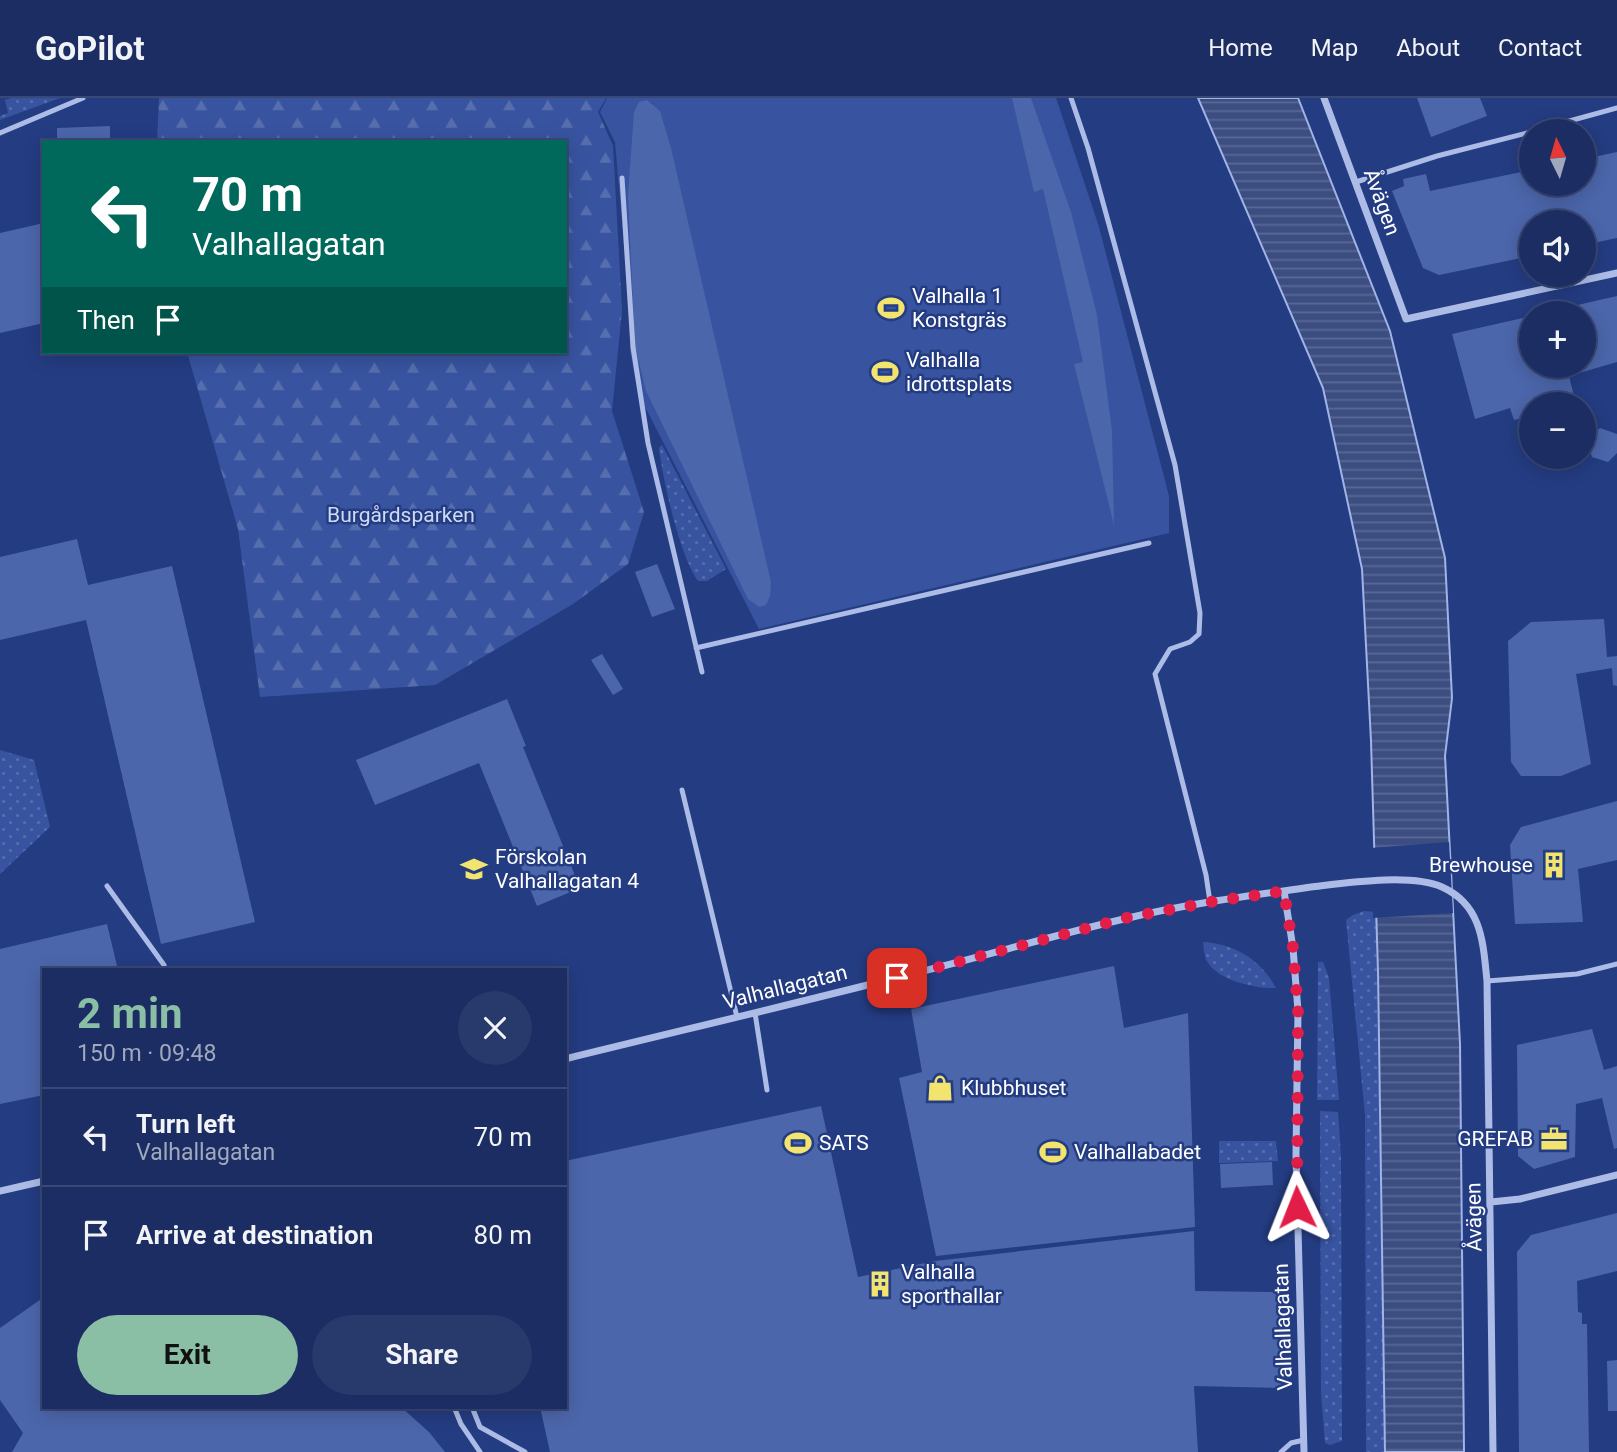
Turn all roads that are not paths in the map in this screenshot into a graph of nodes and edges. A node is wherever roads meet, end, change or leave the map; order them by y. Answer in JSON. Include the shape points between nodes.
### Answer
{"nodes":[{"id":1,"x":83,"y":98,"type":"edge"},
{"id":2,"x":1072,"y":98,"type":"edge"},
{"id":3,"x":1324,"y":98,"type":"edge"},
{"id":4,"x":1617,"y":108,"type":"edge"},
{"id":5,"x":1578,"y":119,"type":"edge"},
{"id":6,"x":0,"y":133,"type":"edge"},
{"id":7,"x":1519,"y":135,"type":"edge"},
{"id":8,"x":622,"y":178,"type":"dead end"},
{"id":9,"x":1356,"y":182,"type":"junction"},
{"id":10,"x":1617,"y":273,"type":"edge"},
{"id":11,"x":1149,"y":543,"type":"dead end"},
{"id":12,"x":696,"y":648,"type":"junction"},
{"id":13,"x":702,"y":672,"type":"dead end"},
{"id":14,"x":682,"y":789,"type":"dead end"},
{"id":15,"x":107,"y":886,"type":"dead end"},
{"id":16,"x":1284,"y":891,"type":"junction"},
{"id":17,"x":1210,"y":902,"type":"junction"},
{"id":18,"x":1617,"y":964,"type":"edge"},
{"id":19,"x":165,"y":968,"type":"edge"},
{"id":20,"x":1487,"y":981,"type":"junction"},
{"id":21,"x":755,"y":1013,"type":"junction"},
{"id":22,"x":737,"y":1017,"type":"junction"},
{"id":23,"x":567,"y":1059,"type":"edge"},
{"id":24,"x":767,"y":1090,"type":"dead end"},
{"id":25,"x":1617,"y":1175,"type":"edge"},
{"id":26,"x":42,"y":1181,"type":"edge"},
{"id":27,"x":0,"y":1191,"type":"edge"},
{"id":28,"x":1491,"y":1202,"type":"junction"},
{"id":29,"x":455,"y":1409,"type":"edge"},
{"id":30,"x":473,"y":1409,"type":"edge"},
{"id":31,"x":1304,"y":1440,"type":"junction"},
{"id":32,"x":480,"y":1452,"type":"edge"},
{"id":33,"x":525,"y":1452,"type":"edge"},
{"id":34,"x":1281,"y":1452,"type":"edge"},
{"id":35,"x":1304,"y":1452,"type":"edge"},
{"id":36,"x":1493,"y":1452,"type":"edge"}],
"edges":[{"from":1,"to":6,"type":"lane"},
{"from":2,"to":17,"type":"lane","via":[[1158,396],[1189,542],[1199,634],[1170,649],[1155,674]]},
{"from":3,"to":9,"type":"street","name":"Åvägen"},
{"from":4,"to":5,"type":"lane"},
{"from":7,"to":9,"type":"lane"},
{"from":8,"to":12,"type":"lane","via":[[633,347],[648,443]]},
{"from":9,"to":10,"type":"street","name":"Åvägen","via":[[1406,319]]},
{"from":11,"to":12,"type":"lane"},
{"from":12,"to":13,"type":"lane"},
{"from":14,"to":22,"type":"lane"},
{"from":15,"to":19,"type":"lane"},
{"from":16,"to":17,"type":"street","name":"Valhallagatan"},
{"from":16,"to":20,"type":"street","name":"Åvägen","via":[[1423,881],[1455,893],[1471,909],[1482,936]]},
{"from":16,"to":31,"type":"street","name":"Valhallagatan","via":[[1298,1011],[1296,1155]]},
{"from":17,"to":21,"type":"street","name":"Valhallagatan","via":[[1126,918]]},
{"from":18,"to":20,"type":"lane","via":[[1577,974]]},
{"from":20,"to":28,"type":"street","name":"Åvägen"},
{"from":21,"to":22,"type":"street","name":"Valhallagatan"},
{"from":21,"to":24,"type":"lane"},
{"from":22,"to":23,"type":"street","name":"Valhallagatan"},
{"from":25,"to":28,"type":"street"},
{"from":26,"to":27,"type":"street"},
{"from":28,"to":36,"type":"street","name":"Åvägen"},
{"from":29,"to":32,"type":"lane"},
{"from":30,"to":33,"type":"lane","via":[[480,1427]]},
{"from":31,"to":34,"type":"lane"},
{"from":31,"to":35,"type":"street","name":"Valhallagatan"}]}
